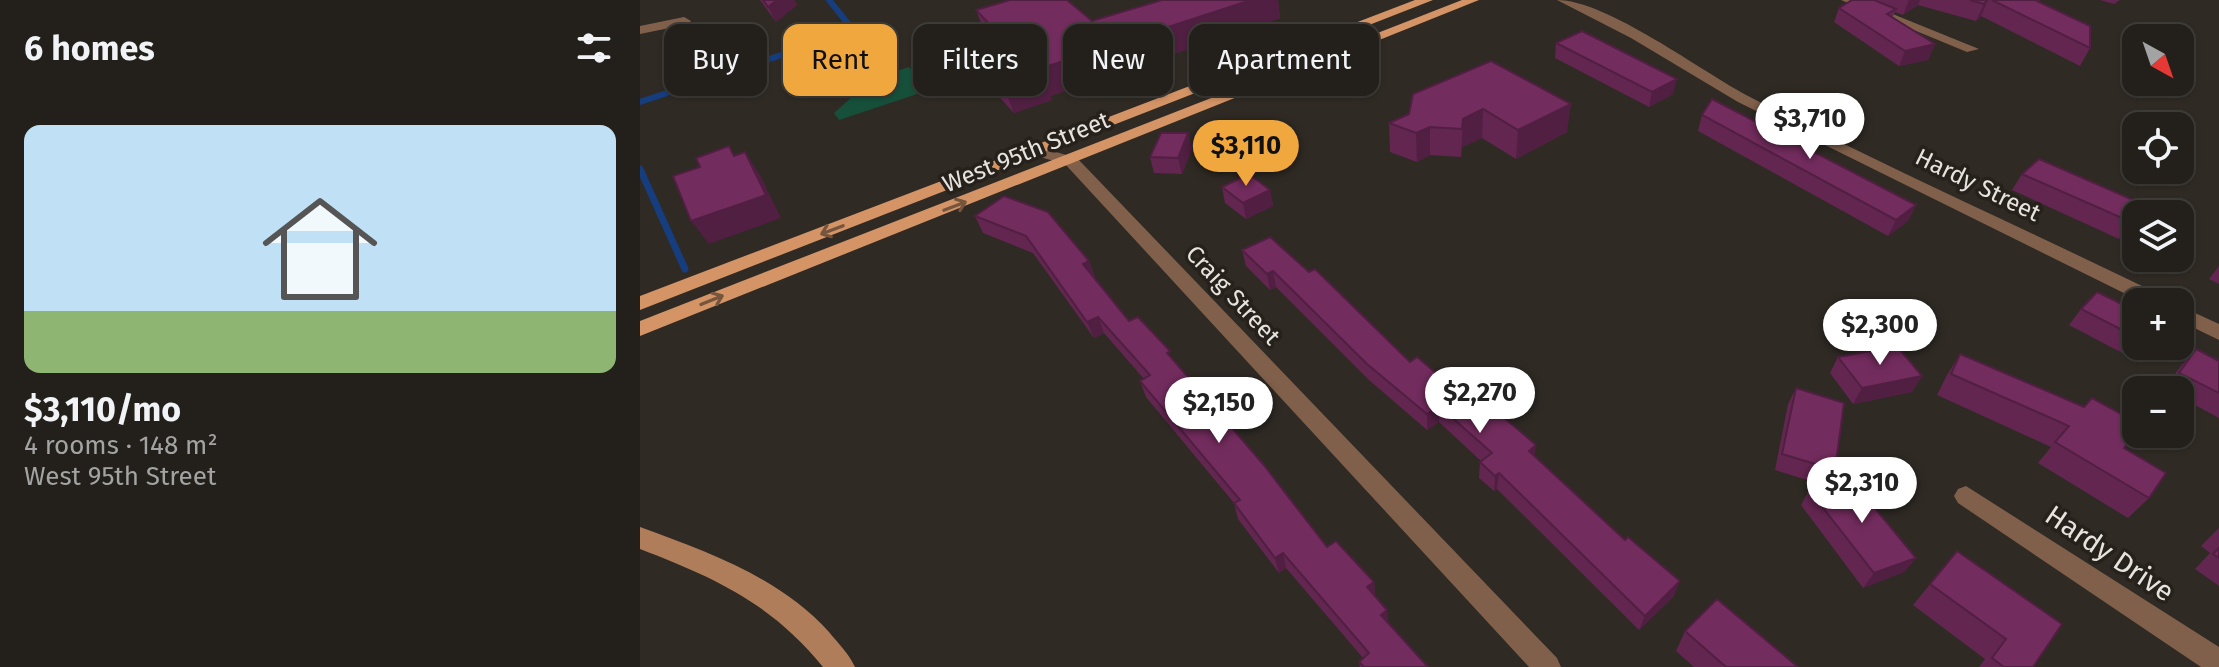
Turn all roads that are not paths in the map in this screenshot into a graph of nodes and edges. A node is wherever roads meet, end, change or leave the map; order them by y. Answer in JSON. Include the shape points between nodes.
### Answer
{"nodes":[{"id":1,"x":1427,"y":0,"type":"edge"},
{"id":2,"x":1473,"y":0,"type":"edge"},
{"id":3,"x":1563,"y":0,"type":"edge"},
{"id":4,"x":1847,"y":0,"type":"edge"},
{"id":5,"x":684,"y":21,"type":"dead end"},
{"id":6,"x":640,"y":30,"type":"edge"},
{"id":7,"x":1972,"y":49,"type":"dead end"},
{"id":8,"x":1035,"y":151,"type":"junction"},
{"id":9,"x":1071,"y":161,"type":"junction"},
{"id":10,"x":868,"y":216,"type":"junction"},
{"id":11,"x":880,"y":235,"type":"junction"},
{"id":12,"x":2129,"y":288,"type":"edge"},
{"id":13,"x":640,"y":303,"type":"edge"},
{"id":14,"x":2194,"y":320,"type":"edge"},
{"id":15,"x":640,"y":329,"type":"edge"},
{"id":16,"x":2219,"y":333,"type":"edge"},
{"id":17,"x":1966,"y":496,"type":"dead end"},
{"id":18,"x":640,"y":538,"type":"edge"},
{"id":19,"x":2219,"y":663,"type":"edge"},
{"id":20,"x":841,"y":667,"type":"edge"},
{"id":21,"x":1547,"y":667,"type":"edge"}],
"edges":[{"from":1,"to":8,"type":"main road","name":"West 95th Street"},
{"from":2,"to":9,"type":"main road","name":"West 95th Street"},
{"from":3,"to":12,"type":"street","name":"Hardy Street","via":[[1636,35],[1743,99]]},
{"from":4,"to":7,"type":"street"},
{"from":5,"to":6,"type":"street"},
{"from":8,"to":9,"type":"street"},
{"from":8,"to":10,"type":"main road","name":"West 95th Street"},
{"from":11,"to":9,"type":"main road","name":"West 95th Street","one_way":true},
{"from":9,"to":21,"type":"street","name":"Craig Street"},
{"from":10,"to":11,"type":"main road"},
{"from":10,"to":13,"type":"main road","name":"West 95th Street","one_way":true},
{"from":15,"to":11,"type":"main road","name":"West 95th Street","one_way":true},
{"from":14,"to":16,"type":"street"},
{"from":17,"to":19,"type":"street","name":"Hardy Drive"},
{"from":18,"to":20,"type":"street","via":[[750,586],[803,623]]}]}
